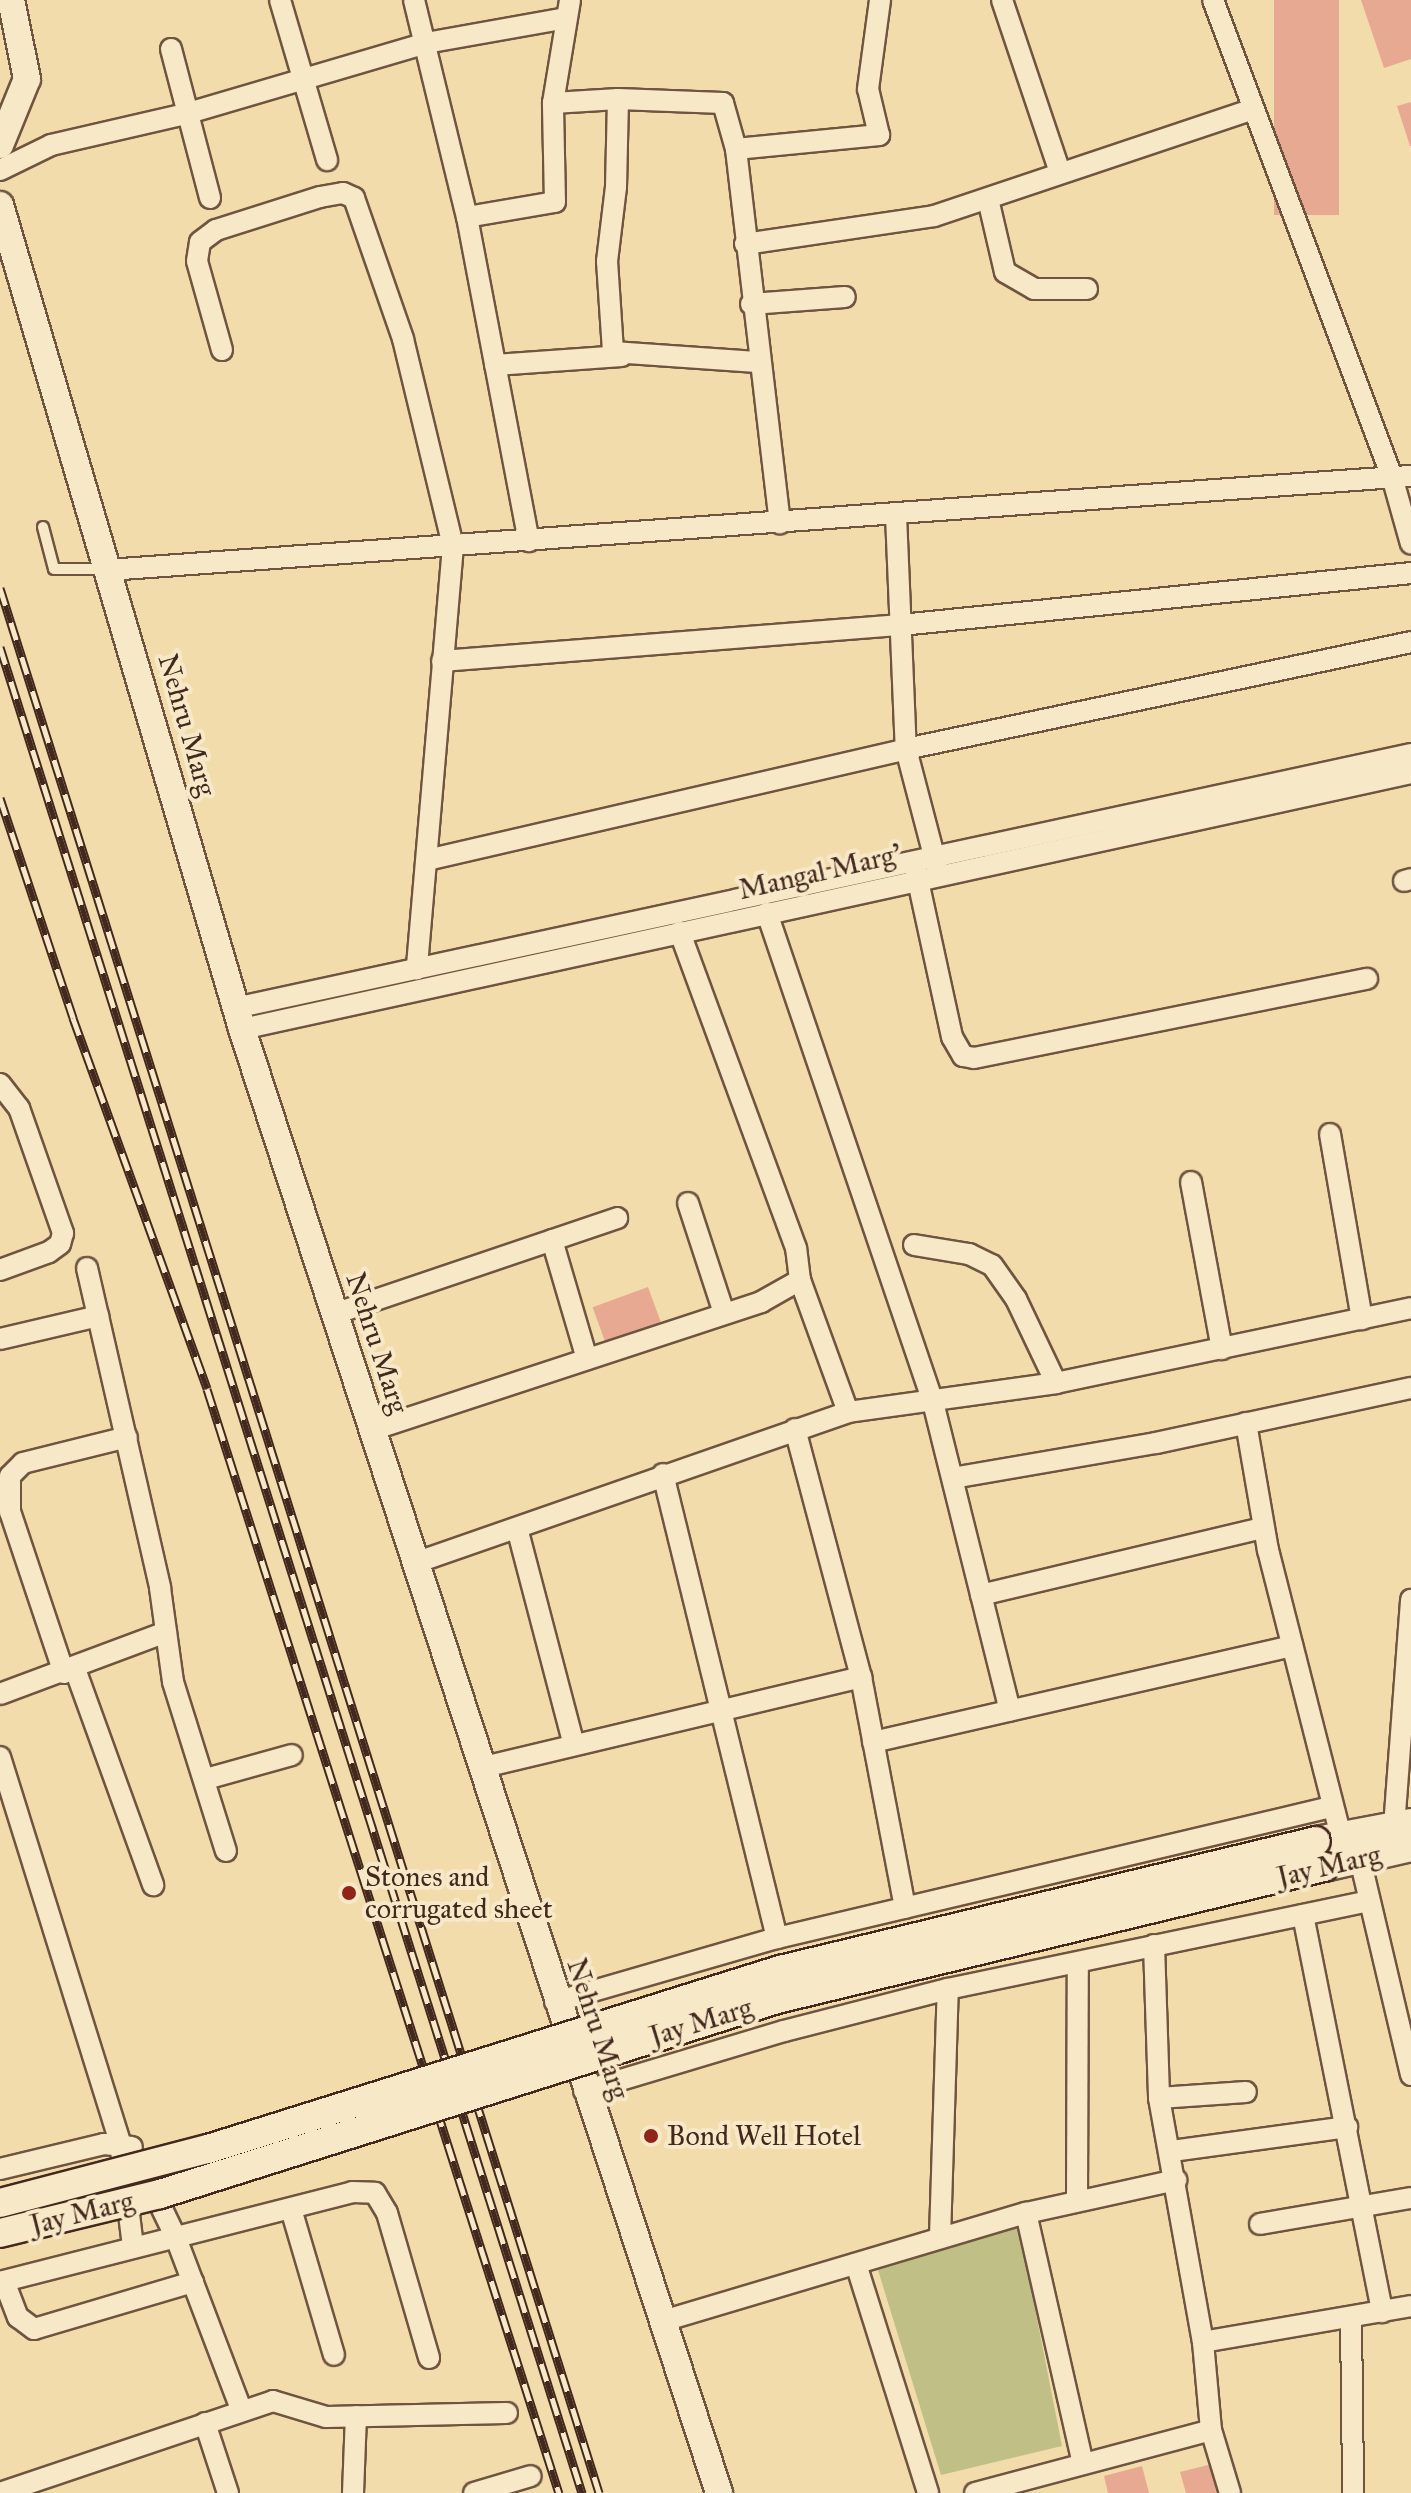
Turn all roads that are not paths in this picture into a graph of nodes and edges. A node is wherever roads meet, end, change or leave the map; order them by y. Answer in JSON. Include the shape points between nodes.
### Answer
{"nodes":[{"id":1,"x":11,"y":0,"type":"edge"},
{"id":2,"x":280,"y":0,"type":"edge"},
{"id":3,"x":414,"y":0,"type":"edge"},
{"id":4,"x":872,"y":0,"type":"edge"},
{"id":5,"x":880,"y":0,"type":"edge"},
{"id":6,"x":1002,"y":0,"type":"edge"},
{"id":7,"x":1213,"y":0,"type":"edge"},
{"id":8,"x":568,"y":9,"type":"edge"},
{"id":9,"x":426,"y":43,"type":"junction"},
{"id":10,"x":171,"y":49,"type":"dead end"},
{"id":11,"x":306,"y":79,"type":"junction"},
{"id":12,"x":618,"y":99,"type":"junction"},
{"id":13,"x":553,"y":103,"type":"junction"},
{"id":14,"x":1251,"y":110,"type":"junction"},
{"id":15,"x":185,"y":114,"type":"junction"},
{"id":16,"x":0,"y":145,"type":"edge"},
{"id":17,"x":736,"y":149,"type":"junction"},
{"id":18,"x":327,"y":160,"type":"dead end"},
{"id":19,"x":0,"y":170,"type":"edge"},
{"id":20,"x":1060,"y":172,"type":"junction"},
{"id":21,"x":210,"y":198,"type":"dead end"},
{"id":22,"x":988,"y":199,"type":"junction"},
{"id":23,"x":0,"y":205,"type":"edge"},
{"id":24,"x":467,"y":217,"type":"junction"},
{"id":25,"x":745,"y":244,"type":"junction"},
{"id":26,"x":1087,"y":289,"type":"dead end"},
{"id":27,"x":845,"y":297,"type":"dead end"},
{"id":28,"x":751,"y":304,"type":"junction"},
{"id":29,"x":222,"y":350,"type":"dead end"},
{"id":30,"x":622,"y":356,"type":"junction"},
{"id":31,"x":757,"y":362,"type":"junction"},
{"id":32,"x":495,"y":365,"type":"junction"},
{"id":33,"x":1402,"y":478,"type":"edge"},
{"id":34,"x":896,"y":515,"type":"junction"},
{"id":35,"x":780,"y":523,"type":"junction"},
{"id":36,"x":43,"y":527,"type":"dead end"},
{"id":37,"x":529,"y":541,"type":"junction"},
{"id":38,"x":1411,"y":544,"type":"edge"},
{"id":39,"x":453,"y":546,"type":"junction"},
{"id":40,"x":108,"y":570,"type":"junction"},
{"id":41,"x":1411,"y":573,"type":"edge"},
{"id":42,"x":901,"y":625,"type":"junction"},
{"id":43,"x":1411,"y":642,"type":"edge"},
{"id":44,"x":442,"y":661,"type":"junction"},
{"id":45,"x":906,"y":749,"type":"junction"},
{"id":46,"x":1411,"y":754,"type":"edge"},
{"id":47,"x":1411,"y":773,"type":"edge"},
{"id":48,"x":427,"y":860,"type":"junction"},
{"id":49,"x":926,"y":866,"type":"junction"},
{"id":50,"x":767,"y":913,"type":"junction"},
{"id":51,"x":680,"y":932,"type":"junction"},
{"id":52,"x":417,"y":969,"type":"junction"},
{"id":53,"x":1367,"y":979,"type":"dead end"},
{"id":54,"x":238,"y":1018,"type":"junction"},
{"id":55,"x":0,"y":1084,"type":"edge"},
{"id":56,"x":1330,"y":1134,"type":"dead end"},
{"id":57,"x":1191,"y":1182,"type":"dead end"},
{"id":58,"x":688,"y":1203,"type":"dead end"},
{"id":59,"x":617,"y":1218,"type":"dead end"},
{"id":60,"x":552,"y":1240,"type":"junction"},
{"id":61,"x":914,"y":1245,"type":"dead end"},
{"id":62,"x":87,"y":1268,"type":"dead end"},
{"id":63,"x":0,"y":1270,"type":"edge"},
{"id":64,"x":800,"y":1280,"type":"junction"},
{"id":65,"x":1411,"y":1308,"type":"edge"},
{"id":66,"x":724,"y":1313,"type":"junction"},
{"id":67,"x":334,"y":1314,"type":"junction"},
{"id":68,"x":98,"y":1316,"type":"junction"},
{"id":69,"x":1362,"y":1319,"type":"junction"},
{"id":70,"x":0,"y":1339,"type":"edge"},
{"id":71,"x":1222,"y":1349,"type":"junction"},
{"id":72,"x":587,"y":1359,"type":"junction"},
{"id":73,"x":1056,"y":1383,"type":"junction"},
{"id":74,"x":1411,"y":1388,"type":"edge"},
{"id":75,"x":933,"y":1402,"type":"junction"},
{"id":76,"x":848,"y":1412,"type":"junction"},
{"id":77,"x":1246,"y":1423,"type":"junction"},
{"id":78,"x":795,"y":1429,"type":"junction"},
{"id":79,"x":372,"y":1430,"type":"junction"},
{"id":80,"x":127,"y":1437,"type":"junction"},
{"id":81,"x":663,"y":1474,"type":"junction"},
{"id":82,"x":953,"y":1478,"type":"junction"},
{"id":83,"x":517,"y":1528,"type":"junction"},
{"id":84,"x":1263,"y":1528,"type":"junction"},
{"id":85,"x":415,"y":1563,"type":"junction"},
{"id":86,"x":981,"y":1595,"type":"junction"},
{"id":87,"x":1411,"y":1600,"type":"edge"},
{"id":88,"x":166,"y":1632,"type":"junction"},
{"id":89,"x":1292,"y":1646,"type":"junction"},
{"id":90,"x":70,"y":1671,"type":"junction"},
{"id":91,"x":861,"y":1677,"type":"junction"},
{"id":92,"x":0,"y":1694,"type":"edge"},
{"id":93,"x":722,"y":1710,"type":"junction"},
{"id":94,"x":1010,"y":1711,"type":"junction"},
{"id":95,"x":1405,"y":1733,"type":"edge"},
{"id":96,"x":873,"y":1742,"type":"junction"},
{"id":97,"x":574,"y":1745,"type":"junction"},
{"id":98,"x":292,"y":1755,"type":"dead end"},
{"id":99,"x":0,"y":1757,"type":"edge"},
{"id":100,"x":480,"y":1768,"type":"junction"},
{"id":101,"x":206,"y":1779,"type":"junction"},
{"id":102,"x":1331,"y":1807,"type":"junction"},
{"id":103,"x":1405,"y":1832,"type":"edge"},
{"id":104,"x":1327,"y":1848,"type":"junction"},
{"id":105,"x":226,"y":1851,"type":"dead end"},
{"id":106,"x":1360,"y":1859,"type":"junction"},
{"id":107,"x":153,"y":1885,"type":"dead end"},
{"id":108,"x":1369,"y":1901,"type":"junction"},
{"id":109,"x":905,"y":1908,"type":"junction"},
{"id":110,"x":1303,"y":1915,"type":"junction"},
{"id":111,"x":777,"y":1938,"type":"junction"},
{"id":112,"x":1154,"y":1945,"type":"junction"},
{"id":113,"x":1078,"y":1965,"type":"junction"},
{"id":114,"x":948,"y":1989,"type":"junction"},
{"id":115,"x":555,"y":2002,"type":"junction"},
{"id":116,"x":1411,"y":2075,"type":"edge"},
{"id":117,"x":584,"y":2091,"type":"junction"},
{"id":118,"x":1246,"y":2092,"type":"dead end"},
{"id":119,"x":1159,"y":2098,"type":"junction"},
{"id":120,"x":1347,"y":2127,"type":"junction"},
{"id":121,"x":120,"y":2142,"type":"junction"},
{"id":122,"x":1172,"y":2151,"type":"junction"},
{"id":123,"x":0,"y":2169,"type":"edge"},
{"id":124,"x":1176,"y":2180,"type":"junction"},
{"id":125,"x":1411,"y":2198,"type":"edge"},
{"id":126,"x":1077,"y":2199,"type":"junction"},
{"id":127,"x":0,"y":2203,"type":"edge"},
{"id":128,"x":291,"y":2209,"type":"junction"},
{"id":129,"x":1364,"y":2209,"type":"junction"},
{"id":130,"x":1026,"y":2213,"type":"junction"},
{"id":131,"x":1260,"y":2224,"type":"dead end"},
{"id":132,"x":0,"y":2233,"type":"edge"},
{"id":133,"x":940,"y":2237,"type":"junction"},
{"id":134,"x":176,"y":2238,"type":"junction"},
{"id":135,"x":133,"y":2247,"type":"junction"},
{"id":136,"x":856,"y":2264,"type":"junction"},
{"id":137,"x":2,"y":2282,"type":"edge"},
{"id":138,"x":193,"y":2282,"type":"junction"},
{"id":139,"x":1411,"y":2306,"type":"edge"},
{"id":140,"x":1382,"y":2312,"type":"junction"},
{"id":141,"x":1351,"y":2319,"type":"junction"},
{"id":142,"x":663,"y":2321,"type":"junction"},
{"id":143,"x":1203,"y":2342,"type":"junction"},
{"id":144,"x":334,"y":2355,"type":"dead end"},
{"id":145,"x":429,"y":2358,"type":"dead end"},
{"id":146,"x":241,"y":2409,"type":"junction"},
{"id":147,"x":507,"y":2413,"type":"dead end"},
{"id":148,"x":356,"y":2416,"type":"junction"},
{"id":149,"x":205,"y":2423,"type":"junction"},
{"id":150,"x":1211,"y":2430,"type":"junction"},
{"id":151,"x":1083,"y":2464,"type":"junction"},
{"id":152,"x":531,"y":2476,"type":"dead end"},
{"id":153,"x":0,"y":2493,"type":"edge"},
{"id":154,"x":228,"y":2493,"type":"edge"},
{"id":155,"x":353,"y":2493,"type":"edge"},
{"id":156,"x":474,"y":2493,"type":"edge"},
{"id":157,"x":719,"y":2493,"type":"edge"},
{"id":158,"x":928,"y":2493,"type":"edge"},
{"id":159,"x":975,"y":2493,"type":"edge"},
{"id":160,"x":1230,"y":2493,"type":"edge"},
{"id":161,"x":1353,"y":2493,"type":"edge"}],
"edges":[{"from":1,"to":16,"type":"street","via":[[27,79]]},
{"from":2,"to":11,"type":"street"},
{"from":3,"to":9,"type":"street"},
{"from":4,"to":5,"type":"street"},
{"from":5,"to":17,"type":"street","via":[[868,89],[879,135]]},
{"from":6,"to":20,"type":"street"},
{"from":7,"to":14,"type":"street"},
{"from":8,"to":9,"type":"street"},
{"from":8,"to":13,"type":"street"},
{"from":9,"to":11,"type":"street"},
{"from":9,"to":24,"type":"street"},
{"from":10,"to":15,"type":"street"},
{"from":11,"to":15,"type":"street"},
{"from":11,"to":18,"type":"street"},
{"from":12,"to":13,"type":"street"},
{"from":12,"to":17,"type":"street","via":[[715,99],[723,103]]},
{"from":12,"to":30,"type":"street","via":[[607,261],[610,342]]},
{"from":13,"to":24,"type":"street","via":[[555,202]]},
{"from":14,"to":20,"type":"street"},
{"from":14,"to":33,"type":"street"},
{"from":15,"to":19,"type":"street","via":[[51,145]]},
{"from":15,"to":21,"type":"street"},
{"from":17,"to":25,"type":"street"},
{"from":20,"to":22,"type":"street"},
{"from":22,"to":25,"type":"street","via":[[934,216]]},
{"from":22,"to":26,"type":"street","via":[[1005,272],[1034,289]]},
{"from":23,"to":40,"type":"street","name":"Nehru Marg"},
{"from":24,"to":32,"type":"street"},
{"from":25,"to":28,"type":"street"},
{"from":27,"to":28,"type":"street"},
{"from":28,"to":31,"type":"street"},
{"from":29,"to":39,"type":"street","via":[[197,261],[200,242],[216,230],[320,197],[343,193],[354,198],[403,339]]},
{"from":30,"to":31,"type":"street"},
{"from":30,"to":32,"type":"street"},
{"from":31,"to":35,"type":"street"},
{"from":32,"to":37,"type":"street"},
{"from":33,"to":34,"type":"street"},
{"from":33,"to":38,"type":"street"},
{"from":34,"to":35,"type":"street"},
{"from":34,"to":42,"type":"street"},
{"from":35,"to":37,"type":"street"},
{"from":36,"to":40,"type":"lane","via":[[54,569]]},
{"from":37,"to":39,"type":"street"},
{"from":39,"to":40,"type":"street"},
{"from":39,"to":44,"type":"street"},
{"from":40,"to":54,"type":"street","name":"Nehru Marg"},
{"from":41,"to":42,"type":"street"},
{"from":42,"to":44,"type":"street"},
{"from":42,"to":45,"type":"street"},
{"from":43,"to":45,"type":"street"},
{"from":44,"to":48,"type":"street"},
{"from":45,"to":48,"type":"street"},
{"from":45,"to":49,"type":"street"},
{"from":46,"to":49,"type":"street"},
{"from":47,"to":49,"type":"street","name":"Mangal Marg'"},
{"from":48,"to":52,"type":"street"},
{"from":49,"to":50,"type":"street","name":"Mangal Marg'"},
{"from":49,"to":52,"type":"street"},
{"from":49,"to":53,"type":"street","via":[[956,1049],[974,1058]]},
{"from":50,"to":51,"type":"street","name":"Mangal Marg'"},
{"from":50,"to":75,"type":"street"},
{"from":51,"to":54,"type":"street","name":"Mangal Marg'"},
{"from":51,"to":64,"type":"street","via":[[796,1248]]},
{"from":52,"to":54,"type":"street"},
{"from":54,"to":67,"type":"street","name":"Nehru Marg"},
{"from":55,"to":63,"type":"street","via":[[19,1108],[63,1233],[60,1244],[49,1252]]},
{"from":56,"to":69,"type":"street"},
{"from":57,"to":71,"type":"street"},
{"from":58,"to":66,"type":"street"},
{"from":59,"to":60,"type":"street"},
{"from":60,"to":67,"type":"street"},
{"from":60,"to":72,"type":"street"},
{"from":61,"to":73,"type":"street","via":[[969,1254],[992,1265],[1016,1299]]},
{"from":62,"to":68,"type":"street"},
{"from":64,"to":66,"type":"street","via":[[788,1291]]},
{"from":64,"to":76,"type":"street"},
{"from":65,"to":69,"type":"street"},
{"from":66,"to":72,"type":"street"},
{"from":67,"to":79,"type":"street","name":"Nehru Marg"},
{"from":68,"to":70,"type":"street"},
{"from":68,"to":80,"type":"street"},
{"from":69,"to":71,"type":"street"},
{"from":71,"to":73,"type":"street"},
{"from":72,"to":79,"type":"street"},
{"from":73,"to":75,"type":"street"},
{"from":74,"to":77,"type":"street"},
{"from":75,"to":76,"type":"street"},
{"from":75,"to":82,"type":"street"},
{"from":76,"to":78,"type":"street"},
{"from":77,"to":82,"type":"street"},
{"from":77,"to":84,"type":"street"},
{"from":78,"to":81,"type":"street"},
{"from":78,"to":91,"type":"street"},
{"from":79,"to":85,"type":"street","name":"Nehru Marg"},
{"from":80,"to":88,"type":"street"},
{"from":80,"to":90,"type":"street","via":[[23,1463],[10,1476],[10,1512]]},
{"from":81,"to":83,"type":"street"},
{"from":81,"to":93,"type":"street"},
{"from":82,"to":86,"type":"street"},
{"from":83,"to":85,"type":"street"},
{"from":83,"to":97,"type":"street"},
{"from":84,"to":86,"type":"street"},
{"from":84,"to":89,"type":"street"},
{"from":85,"to":100,"type":"street","name":"Nehru Marg"},
{"from":86,"to":94,"type":"street"},
{"from":87,"to":95,"type":"street"},
{"from":88,"to":90,"type":"street"},
{"from":88,"to":101,"type":"street","via":[[173,1682]]},
{"from":89,"to":94,"type":"street"},
{"from":89,"to":102,"type":"street"},
{"from":90,"to":92,"type":"street"},
{"from":90,"to":107,"type":"street"},
{"from":91,"to":93,"type":"street"},
{"from":91,"to":96,"type":"street"},
{"from":93,"to":97,"type":"street"},
{"from":93,"to":111,"type":"street"},
{"from":94,"to":96,"type":"street"},
{"from":95,"to":103,"type":"street"},
{"from":96,"to":109,"type":"street"},
{"from":97,"to":100,"type":"street"},
{"from":98,"to":101,"type":"street"},
{"from":99,"to":121,"type":"street"},
{"from":100,"to":115,"type":"street","name":"Nehru Marg"},
{"from":101,"to":105,"type":"street"},
{"from":102,"to":104,"type":"street"},
{"from":102,"to":109,"type":"street"},
{"from":103,"to":104,"type":"main road","name":"Jay Marg"},
{"from":103,"to":106,"type":"main road","name":"Jay Marg"},
{"from":104,"to":106,"type":"main road","name":"Jay Marg"},
{"from":104,"to":127,"type":"main road","name":"Jay Marg","bridge":true,"via":[[780,1970],[194,2153]]},
{"from":104,"to":132,"type":"main road","name":"Jay Marg","bridge":true,"via":[[777,1999],[160,2194]]},
{"from":106,"to":108,"type":"street"},
{"from":108,"to":110,"type":"street"},
{"from":108,"to":116,"type":"street"},
{"from":109,"to":111,"type":"street"},
{"from":110,"to":112,"type":"street"},
{"from":110,"to":120,"type":"street"},
{"from":111,"to":115,"type":"street"},
{"from":112,"to":113,"type":"street"},
{"from":112,"to":119,"type":"street"},
{"from":113,"to":114,"type":"street"},
{"from":113,"to":126,"type":"street"},
{"from":114,"to":117,"type":"street"},
{"from":114,"to":133,"type":"street"},
{"from":115,"to":117,"type":"street","name":"Nehru Marg"},
{"from":117,"to":142,"type":"street","name":"Nehru Marg"},
{"from":118,"to":119,"type":"street"},
{"from":119,"to":122,"type":"street"},
{"from":120,"to":122,"type":"street"},
{"from":120,"to":129,"type":"street"},
{"from":121,"to":123,"type":"street"},
{"from":121,"to":134,"type":"street","via":[[131,2145]]},
{"from":121,"to":135,"type":"street"},
{"from":122,"to":124,"type":"street"},
{"from":124,"to":126,"type":"street"},
{"from":124,"to":143,"type":"street"},
{"from":125,"to":129,"type":"street"},
{"from":126,"to":130,"type":"street"},
{"from":128,"to":134,"type":"street"},
{"from":128,"to":144,"type":"street"},
{"from":128,"to":145,"type":"street","via":[[352,2192],[375,2193],[387,2213]]},
{"from":129,"to":131,"type":"street"},
{"from":129,"to":140,"type":"street"},
{"from":130,"to":133,"type":"street"},
{"from":130,"to":151,"type":"street"},
{"from":133,"to":136,"type":"street"},
{"from":134,"to":135,"type":"street"},
{"from":134,"to":138,"type":"street"},
{"from":135,"to":137,"type":"street"},
{"from":136,"to":142,"type":"street"},
{"from":136,"to":158,"type":"street"},
{"from":137,"to":138,"type":"street","via":[[18,2317],[34,2329]]},
{"from":138,"to":146,"type":"street"},
{"from":139,"to":140,"type":"street"},
{"from":140,"to":141,"type":"street"},
{"from":141,"to":143,"type":"street"},
{"from":141,"to":161,"type":"street"},
{"from":142,"to":157,"type":"street","name":"Nehru Marg"},
{"from":143,"to":150,"type":"street"},
{"from":146,"to":148,"type":"street","via":[[273,2401],[310,2414]]},
{"from":146,"to":149,"type":"street"},
{"from":147,"to":148,"type":"street"},
{"from":148,"to":155,"type":"street"},
{"from":149,"to":153,"type":"street"},
{"from":149,"to":154,"type":"street"},
{"from":150,"to":151,"type":"street"},
{"from":150,"to":160,"type":"street"},
{"from":151,"to":159,"type":"street"},
{"from":152,"to":156,"type":"street"}]}
